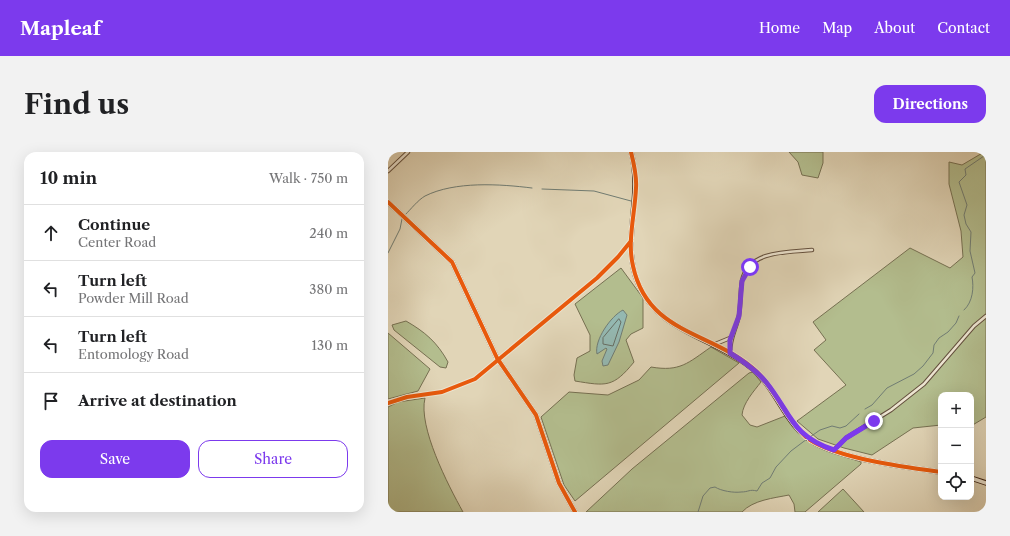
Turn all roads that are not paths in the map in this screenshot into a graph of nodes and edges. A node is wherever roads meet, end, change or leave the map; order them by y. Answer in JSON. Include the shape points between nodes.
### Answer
{"nodes":[{"id":1,"x":408,"y":152,"type":"edge"},
{"id":2,"x":631,"y":152,"type":"edge"},
{"id":3,"x":388,"y":171,"type":"edge"},
{"id":4,"x":388,"y":202,"type":"edge"},
{"id":5,"x":812,"y":250,"type":"dead end"},
{"id":6,"x":986,"y":316,"type":"edge"},
{"id":7,"x":731,"y":338,"type":"junction"},
{"id":8,"x":712,"y":345,"type":"junction"},
{"id":9,"x":730,"y":353,"type":"junction"},
{"id":10,"x":834,"y":450,"type":"junction"},
{"id":11,"x":938,"y":472,"type":"edge"},
{"id":12,"x":974,"y":479,"type":"edge"},
{"id":13,"x":986,"y":483,"type":"edge"},
{"id":14,"x":575,"y":512,"type":"edge"}],
"edges":[{"from":1,"to":3,"type":"street"},
{"from":2,"to":8,"type":"main road","via":[[636,187],[631,254],[638,284],[648,302],[662,317]]},
{"from":4,"to":14,"type":"main road","via":[[452,262],[497,358],[536,415],[559,483]]},
{"from":5,"to":7,"type":"street","via":[[771,254],[750,267],[742,281],[739,316]]},
{"from":6,"to":10,"type":"street","via":[[974,326],[924,384],[891,410],[846,438]]},
{"from":7,"to":8,"type":"street"},
{"from":7,"to":9,"type":"street"},
{"from":8,"to":9,"type":"main road"},
{"from":9,"to":10,"type":"main road","via":[[763,378],[792,423],[808,438]]},
{"from":10,"to":11,"type":"main road","via":[[885,463]]},
{"from":12,"to":13,"type":"main road"}]}
